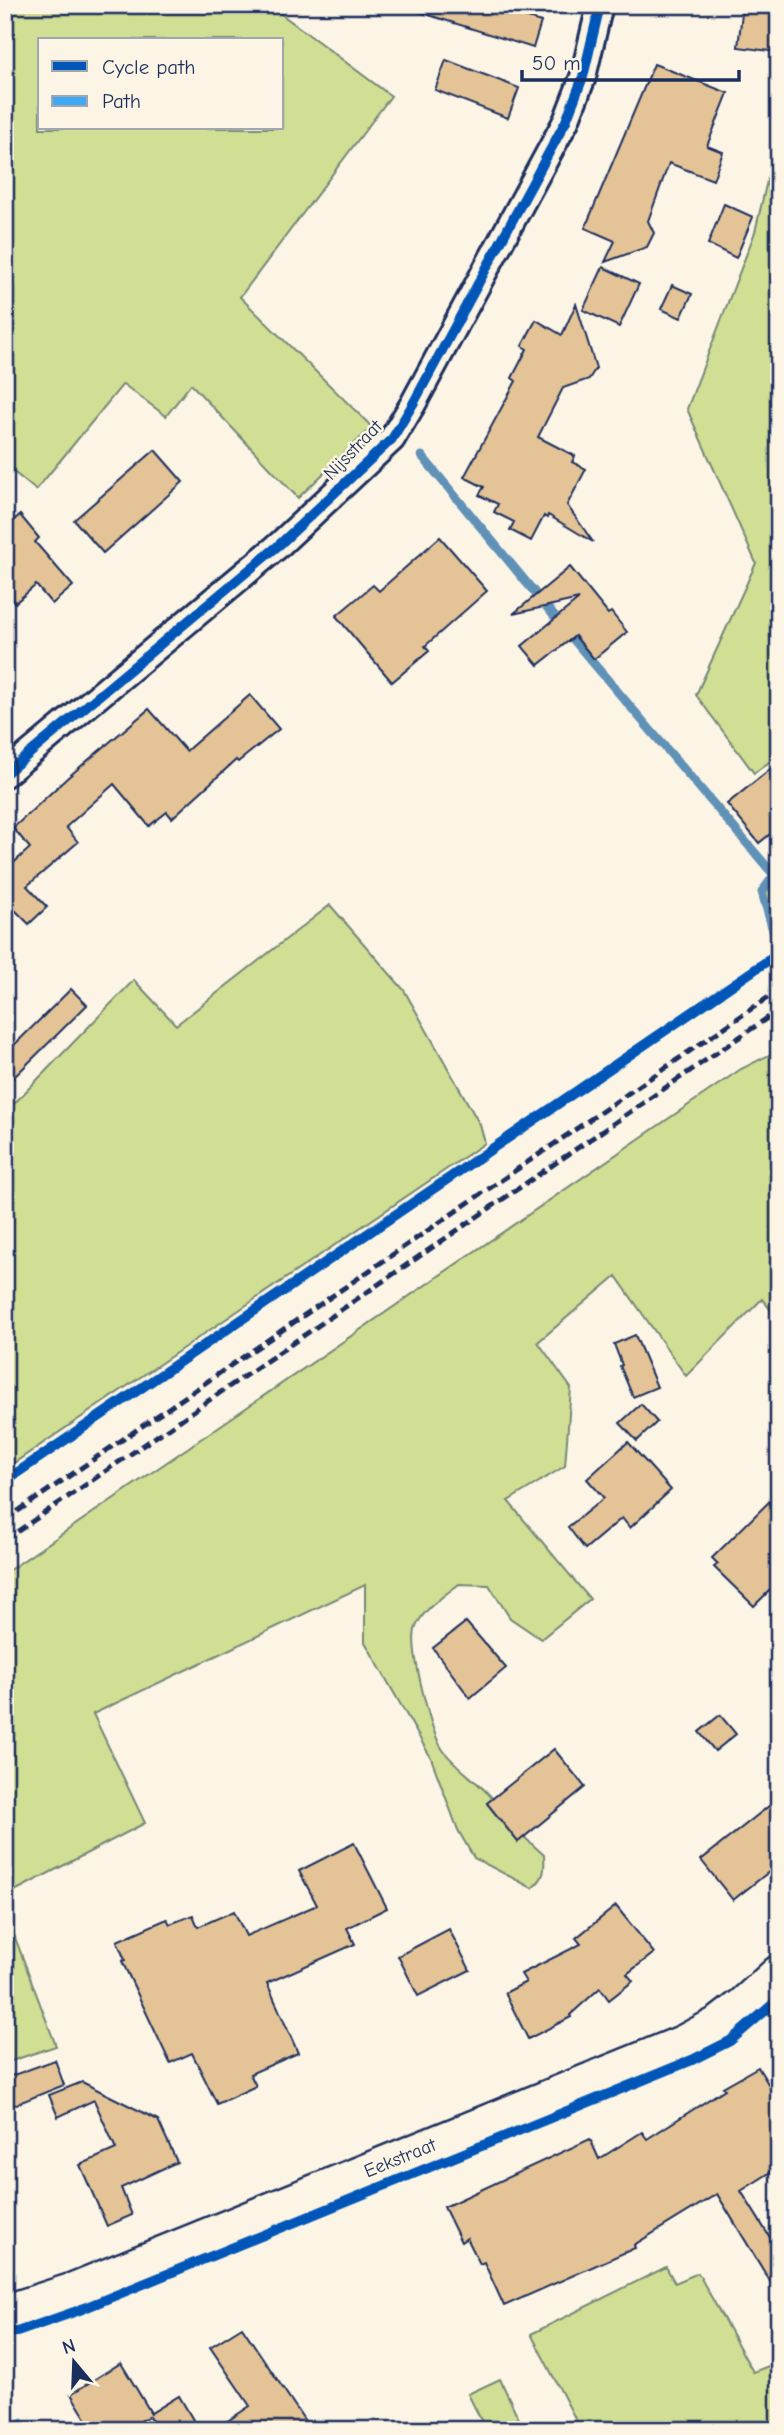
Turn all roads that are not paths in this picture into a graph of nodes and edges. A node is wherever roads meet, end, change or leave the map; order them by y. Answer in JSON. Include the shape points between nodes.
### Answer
{"nodes":[{"id":1,"x":600,"y":5,"type":"edge"},
{"id":2,"x":5,"y":774,"type":"edge"},
{"id":3,"x":779,"y":1973,"type":"edge"},
{"id":4,"x":5,"y":2313,"type":"edge"}],
"edges":[{"from":1,"to":2,"type":"street","name":"Nijsstraat","via":[[583,78],[566,121],[392,439],[279,545]]},
{"from":3,"to":4,"type":"street","name":"Eekstraat","via":[[719,2024],[684,2043],[70,2292]]}]}
